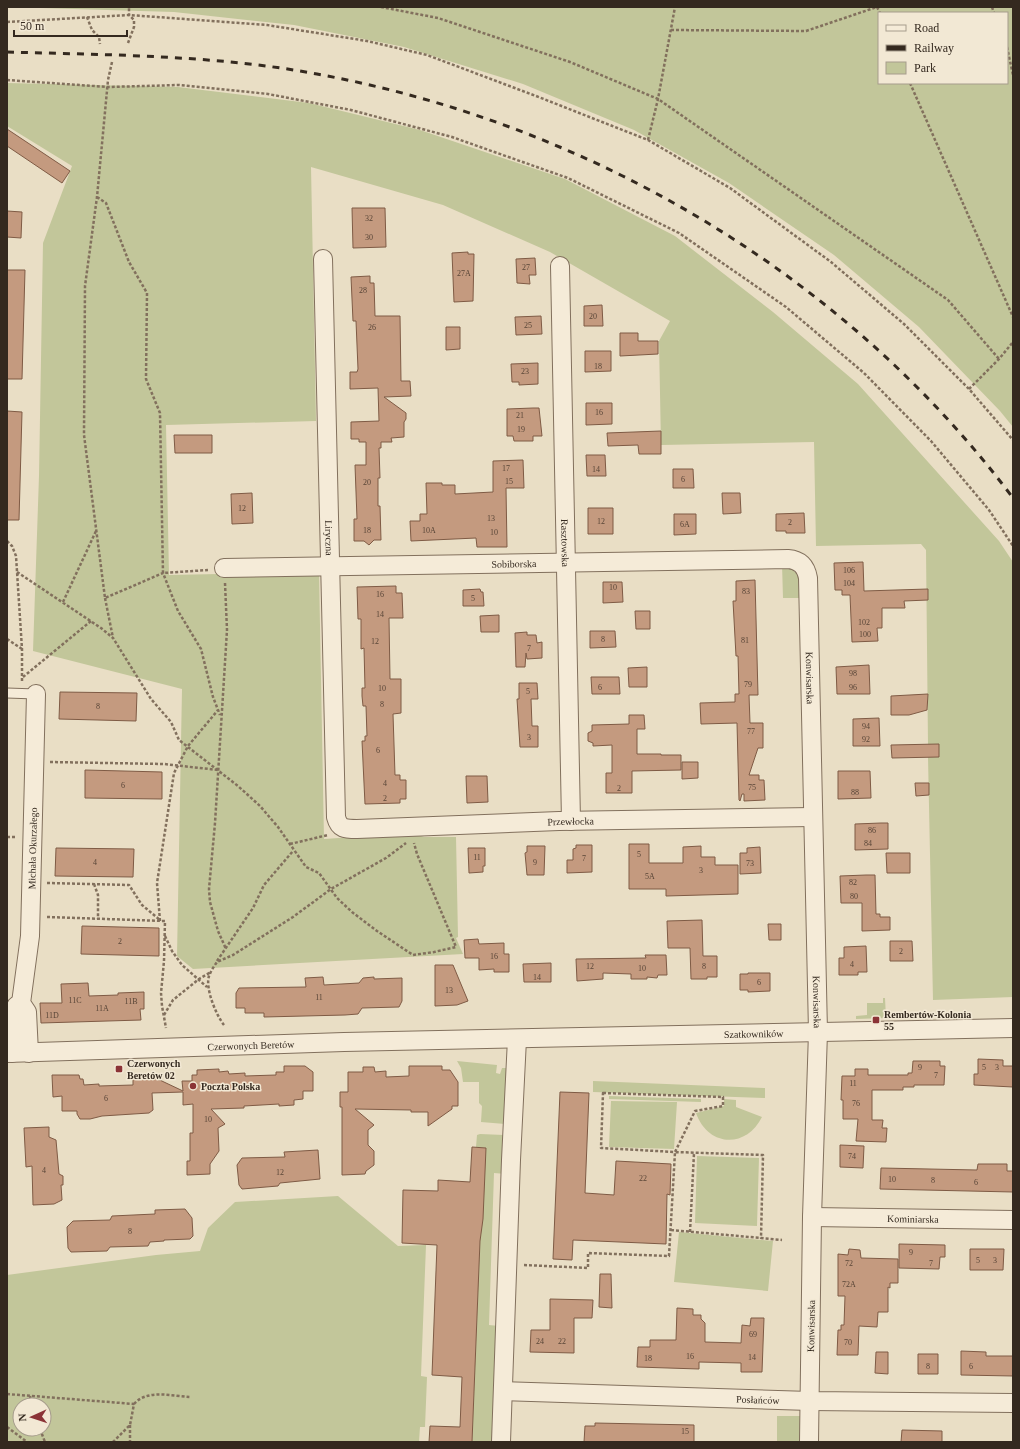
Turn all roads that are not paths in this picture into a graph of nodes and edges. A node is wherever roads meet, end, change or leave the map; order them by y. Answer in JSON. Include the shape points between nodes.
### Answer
{"nodes":[{"id":1,"x":323,"y":259,"type":"dead end"},
{"id":2,"x":560,"y":266,"type":"dead end"},
{"id":3,"x":566,"y":563,"type":"junction"},
{"id":4,"x":802,"y":564,"type":"joint"},
{"id":5,"x":330,"y":566,"type":"junction"},
{"id":6,"x":224,"y":568,"type":"road end"},
{"id":7,"x":7,"y":693,"type":"edge"},
{"id":8,"x":36,"y":694,"type":"joint"},
{"id":9,"x":812,"y":817,"type":"junction"},
{"id":10,"x":571,"y":821,"type":"junction"},
{"id":11,"x":339,"y":822,"type":"joint"},
{"id":12,"x":1013,"y":1028,"type":"edge"},
{"id":13,"x":818,"y":1032,"type":"junction"},
{"id":14,"x":517,"y":1038,"type":"junction"},
{"id":15,"x":494,"y":1039,"type":"joint"},
{"id":16,"x":16,"y":1053,"type":"edge"},
{"id":17,"x":812,"y":1217,"type":"junction"},
{"id":18,"x":1013,"y":1220,"type":"edge"},
{"id":19,"x":503,"y":1391,"type":"junction"},
{"id":20,"x":810,"y":1401,"type":"junction"},
{"id":21,"x":1013,"y":1403,"type":"edge"},
{"id":22,"x":501,"y":1442,"type":"edge"},
{"id":23,"x":809,"y":1442,"type":"edge"}],
"edges":[{"from":1,"to":5,"type":"street","name":"Liryczna"},
{"from":2,"to":3,"type":"street","name":"Rasztowska"},
{"from":3,"to":4,"type":"street","name":"Sobiborska","via":[[793,559]]},
{"from":3,"to":5,"type":"street","name":"Sobiborska"},
{"from":3,"to":10,"type":"street","name":"Rasztowska"},
{"from":4,"to":9,"type":"street","name":"Konwisarska","via":[[808,578]]},
{"from":5,"to":6,"type":"street","name":"Sobiborska"},
{"from":5,"to":11,"type":"street","name":"Liryczna"},
{"from":7,"to":8,"type":"lane"},
{"from":8,"to":16,"type":"street","name":"Michała Okurzałego","via":[[30,936],[21,1003],[27,1012]]},
{"from":9,"to":10,"type":"street","name":"Przewłocka"},
{"from":9,"to":13,"type":"street","name":"Konwisarska"},
{"from":10,"to":11,"type":"street","name":"Przewłocka","via":[[357,829],[347,829]]},
{"from":12,"to":13,"type":"street","name":"Szatkowników"},
{"from":13,"to":14,"type":"street","name":"Szatkowników"},
{"from":13,"to":17,"type":"street","name":"Konwisarska"},
{"from":14,"to":15,"type":"street","name":"Szatkowników"},
{"from":14,"to":19,"type":"street"},
{"from":15,"to":16,"type":"street","name":"Czerwonych Beretów"},
{"from":17,"to":18,"type":"street","name":"Kominiarska"},
{"from":17,"to":20,"type":"street","name":"Konwisarska"},
{"from":19,"to":20,"type":"street","name":"Posłańców"},
{"from":19,"to":22,"type":"street"},
{"from":20,"to":21,"type":"street","name":"Posłańców"},
{"from":20,"to":23,"type":"street","name":"Konwisarska"}]}
